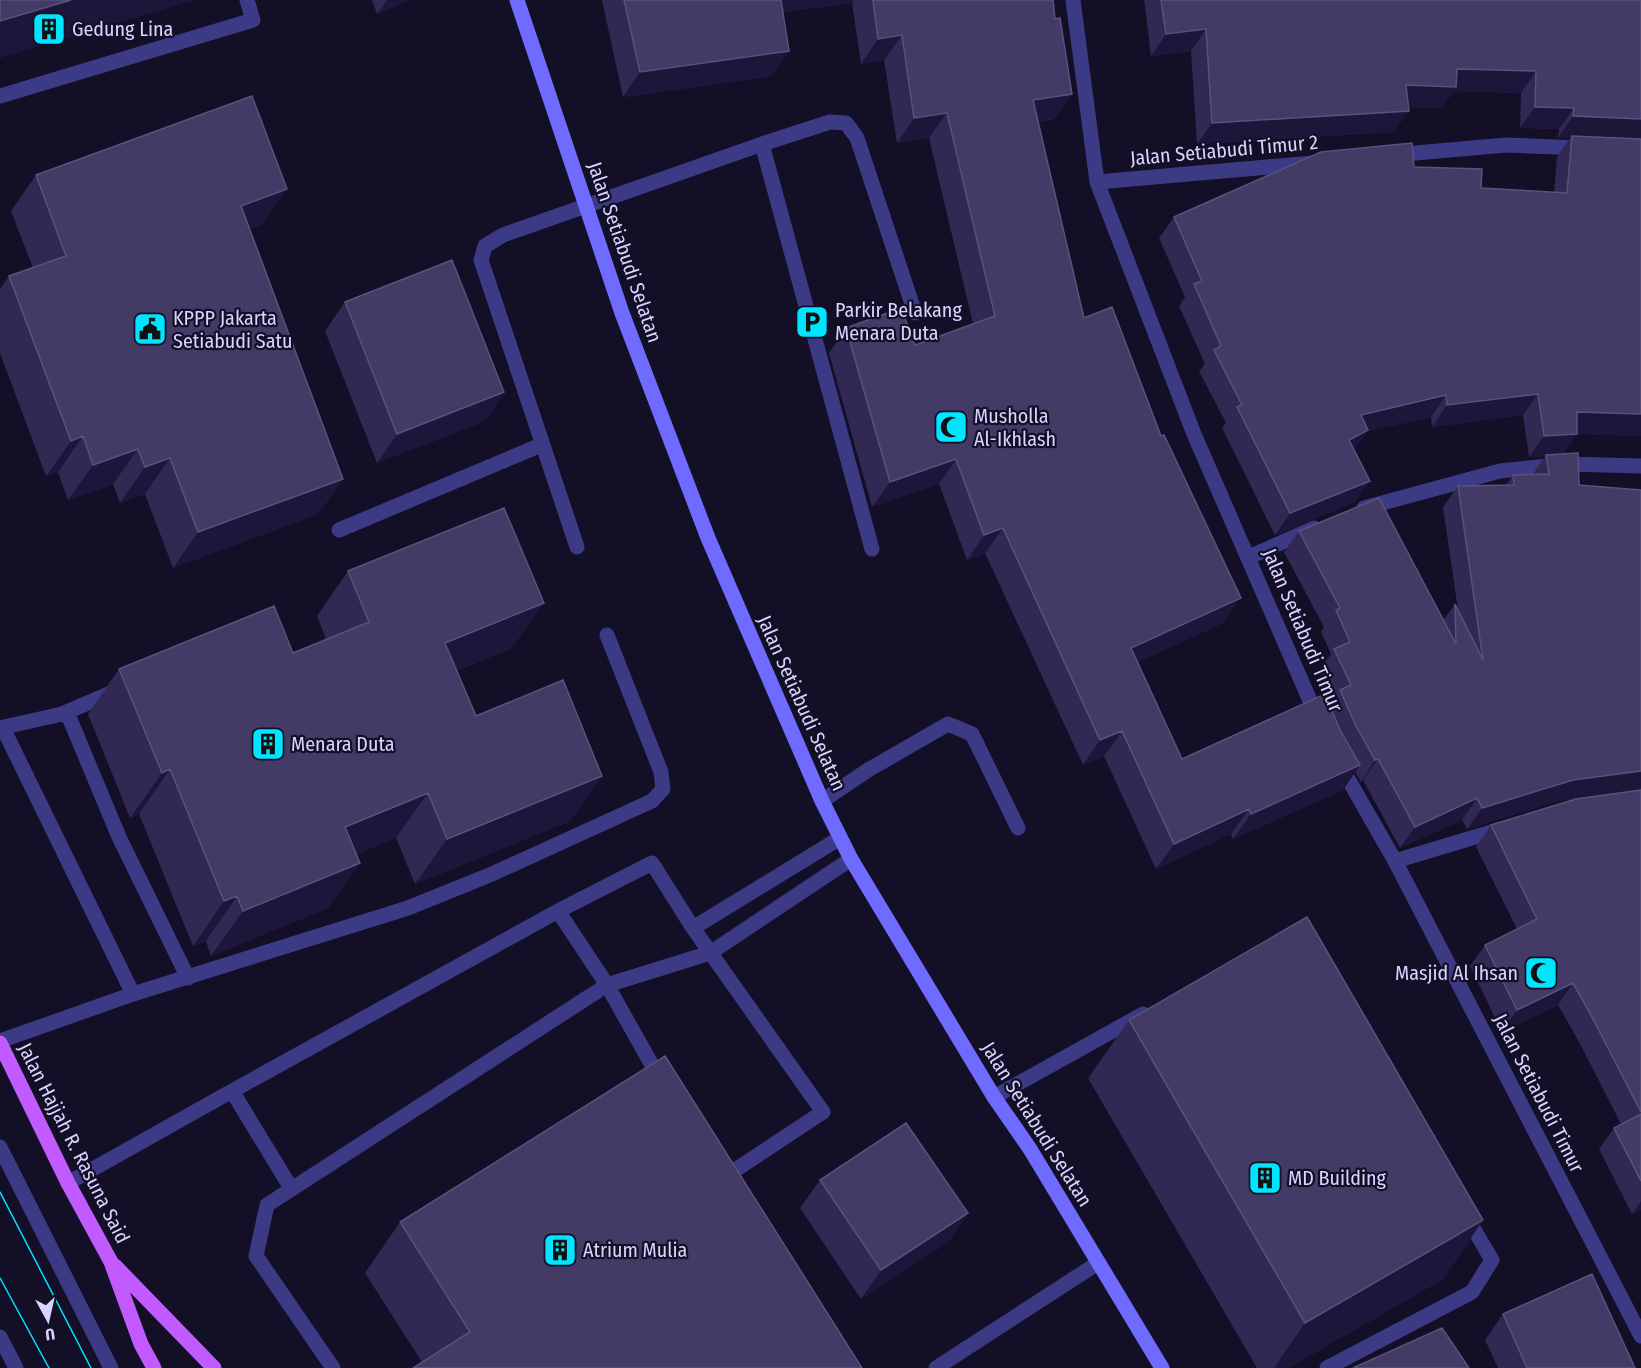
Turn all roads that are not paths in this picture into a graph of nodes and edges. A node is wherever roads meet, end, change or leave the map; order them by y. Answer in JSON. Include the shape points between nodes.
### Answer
{"nodes":[{"id":1,"x":247,"y":0,"type":"edge"},
{"id":2,"x":517,"y":0,"type":"edge"},
{"id":3,"x":1073,"y":0,"type":"edge"},
{"id":4,"x":0,"y":96,"type":"edge"},
{"id":5,"x":762,"y":144,"type":"junction"},
{"id":6,"x":1596,"y":149,"type":"edge"},
{"id":7,"x":1378,"y":157,"type":"edge"},
{"id":8,"x":1331,"y":161,"type":"edge"},
{"id":9,"x":1097,"y":182,"type":"junction"},
{"id":10,"x":585,"y":204,"type":"junction"},
{"id":11,"x":915,"y":313,"type":"dead end"},
{"id":12,"x":541,"y":445,"type":"junction"},
{"id":13,"x":1641,"y":466,"type":"edge"},
{"id":14,"x":1348,"y":514,"type":"edge"},
{"id":15,"x":1330,"y":521,"type":"edge"},
{"id":16,"x":339,"y":530,"type":"dead end"},
{"id":17,"x":577,"y":547,"type":"dead end"},
{"id":18,"x":872,"y":549,"type":"dead end"},
{"id":19,"x":1249,"y":558,"type":"junction"},
{"id":20,"x":608,"y":635,"type":"dead end"},
{"id":21,"x":128,"y":686,"type":"edge"},
{"id":22,"x":62,"y":714,"type":"junction"},
{"id":23,"x":1,"y":728,"type":"edge"},
{"id":24,"x":1322,"y":729,"type":"edge"},
{"id":25,"x":1331,"y":750,"type":"edge"},
{"id":26,"x":822,"y":801,"type":"junction"},
{"id":27,"x":1515,"y":825,"type":"edge"},
{"id":28,"x":1018,"y":828,"type":"dead end"},
{"id":29,"x":840,"y":838,"type":"junction"},
{"id":30,"x":851,"y":859,"type":"junction"},
{"id":31,"x":1395,"y":861,"type":"junction"},
{"id":32,"x":558,"y":911,"type":"junction"},
{"id":33,"x":693,"y":928,"type":"junction"},
{"id":34,"x":710,"y":953,"type":"junction"},
{"id":35,"x":188,"y":978,"type":"junction"},
{"id":36,"x":607,"y":985,"type":"junction"},
{"id":37,"x":133,"y":994,"type":"junction"},
{"id":38,"x":1156,"y":1007,"type":"edge"},
{"id":39,"x":0,"y":1042,"type":"edge"},
{"id":40,"x":232,"y":1091,"type":"junction"},
{"id":41,"x":994,"y":1097,"type":"junction"},
{"id":42,"x":671,"y":1099,"type":"edge"},
{"id":43,"x":0,"y":1147,"type":"edge"},
{"id":44,"x":717,"y":1181,"type":"edge"},
{"id":45,"x":68,"y":1183,"type":"junction"},
{"id":46,"x":291,"y":1188,"type":"junction"},
{"id":47,"x":1456,"y":1200,"type":"edge"},
{"id":48,"x":111,"y":1262,"type":"junction"},
{"id":49,"x":1098,"y":1263,"type":"junction"},
{"id":50,"x":0,"y":1336,"type":"edge"},
{"id":51,"x":1641,"y":1336,"type":"edge"},
{"id":52,"x":16,"y":1368,"type":"edge"},
{"id":53,"x":111,"y":1368,"type":"edge"},
{"id":54,"x":154,"y":1368,"type":"edge"},
{"id":55,"x":214,"y":1368,"type":"edge"},
{"id":56,"x":333,"y":1368,"type":"edge"},
{"id":57,"x":936,"y":1368,"type":"edge"},
{"id":58,"x":1162,"y":1368,"type":"edge"},
{"id":59,"x":1327,"y":1368,"type":"edge"}],
"edges":[{"from":1,"to":4,"type":"street","via":[[253,20]]},
{"from":2,"to":10,"type":"street","name":"Jalan Setiabudi Selatan"},
{"from":3,"to":9,"type":"street","name":"Jalan Setiabudi Timur"},
{"from":5,"to":10,"type":"street"},
{"from":5,"to":11,"type":"street","via":[[830,122],[846,123],[857,138]]},
{"from":5,"to":18,"type":"street"},
{"from":6,"to":7,"type":"street","via":[[1506,145]]},
{"from":8,"to":9,"type":"street","name":"Jalan Setiabudi Timur 2"},
{"from":9,"to":19,"type":"street","name":"Jalan Setiabudi Timur","via":[[1194,434]]},
{"from":10,"to":12,"type":"street","via":[[503,235],[485,246],[481,260]]},
{"from":10,"to":26,"type":"street","name":"Jalan Setiabudi Selatan","via":[[708,538]]},
{"from":12,"to":16,"type":"street"},
{"from":12,"to":17,"type":"street"},
{"from":13,"to":14,"type":"street","via":[[1568,464],[1500,471],[1386,500]]},
{"from":15,"to":19,"type":"street"},
{"from":19,"to":24,"type":"street","name":"Jalan Setiabudi Timur"},
{"from":20,"to":35,"type":"street","via":[[661,772],[663,789],[652,801],[408,908]]},
{"from":21,"to":22,"type":"street"},
{"from":22,"to":23,"type":"street"},
{"from":22,"to":35,"type":"street","via":[[69,717],[119,837]]},
{"from":23,"to":37,"type":"street"},
{"from":25,"to":31,"type":"street","name":"Jalan Setiabudi Timur"},
{"from":26,"to":28,"type":"street","via":[[948,723],[972,734]]},
{"from":26,"to":29,"type":"street","name":"Jalan Setiabudi Selatan"},
{"from":27,"to":31,"type":"street"},
{"from":29,"to":30,"type":"street","name":"Jalan Setiabudi Selatan"},
{"from":29,"to":33,"type":"street"},
{"from":30,"to":34,"type":"street"},
{"from":30,"to":41,"type":"street","name":"Jalan Setiabudi Selatan"},
{"from":31,"to":51,"type":"street","name":"Jalan Setiabudi Timur"},
{"from":32,"to":33,"type":"street","via":[[652,863]]},
{"from":32,"to":36,"type":"street"},
{"from":32,"to":40,"type":"street"},
{"from":33,"to":34,"type":"street"},
{"from":34,"to":36,"type":"street"},
{"from":34,"to":44,"type":"street","via":[[823,1112]]},
{"from":35,"to":37,"type":"street"},
{"from":36,"to":42,"type":"street"},
{"from":36,"to":46,"type":"street"},
{"from":37,"to":39,"type":"street"},
{"from":38,"to":41,"type":"street"},
{"from":39,"to":45,"type":"main road","name":"Jalan Hajjah R. Rasuna Said"},
{"from":40,"to":45,"type":"street"},
{"from":40,"to":46,"type":"street"},
{"from":41,"to":49,"type":"street","name":"Jalan Setiabudi Selatan"},
{"from":43,"to":53,"type":"street"},
{"from":45,"to":48,"type":"main road","name":"Jalan Hajjah R. Rasuna Said"},
{"from":46,"to":56,"type":"street","via":[[267,1205],[256,1256]]},
{"from":47,"to":59,"type":"street","via":[[1492,1260],[1472,1293]]},
{"from":48,"to":54,"type":"main road","name":"Jalan Hajjah R. Rasuna Said","via":[[141,1344]]},
{"from":48,"to":55,"type":"main road","name":"Jalan Hajjah R. Rasuna Said"},
{"from":49,"to":57,"type":"street"},
{"from":49,"to":58,"type":"street","name":"Jalan Setiabudi Selatan"},
{"from":50,"to":52,"type":"street"}]}
